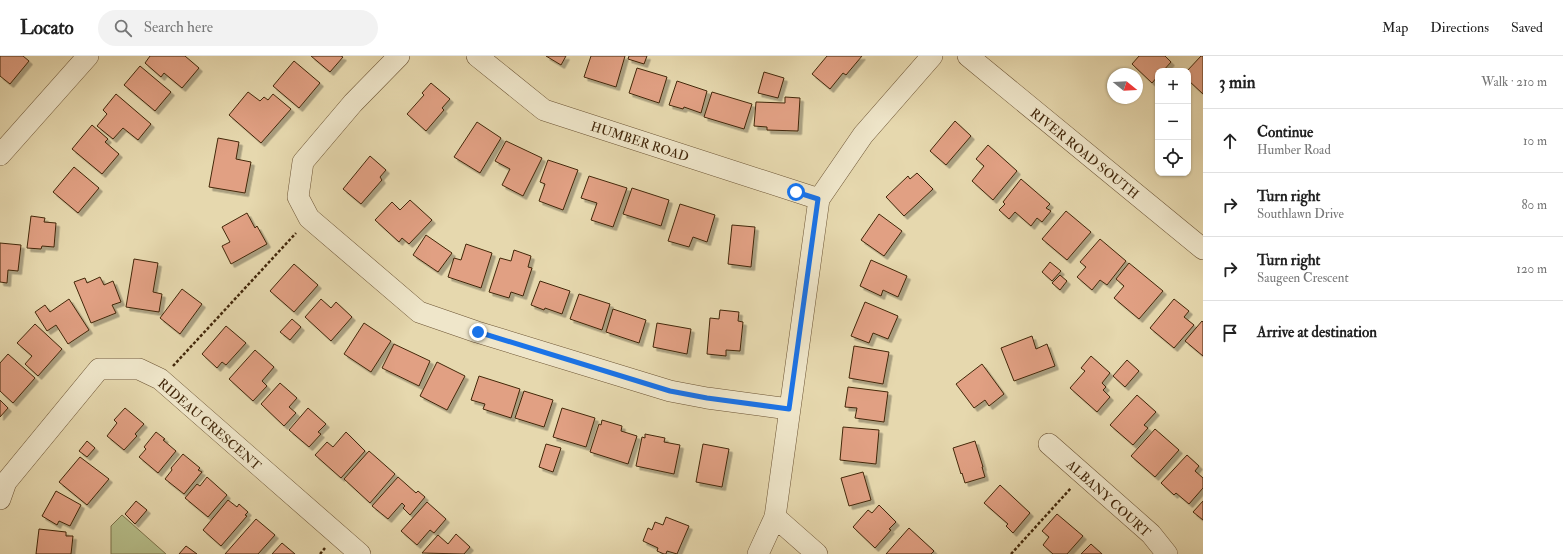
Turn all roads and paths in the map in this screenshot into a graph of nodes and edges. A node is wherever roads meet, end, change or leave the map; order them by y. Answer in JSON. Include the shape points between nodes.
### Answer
{"nodes":[{"id":1,"x":88,"y":56,"type":"edge"},
{"id":2,"x":399,"y":56,"type":"edge"},
{"id":3,"x":477,"y":56,"type":"edge"},
{"id":4,"x":932,"y":56,"type":"edge"},
{"id":5,"x":968,"y":56,"type":"edge"},
{"id":6,"x":0,"y":155,"type":"edge"},
{"id":7,"x":818,"y":199,"type":"junction"},
{"id":8,"x":309,"y":218,"type":"junction"},
{"id":9,"x":1203,"y":250,"type":"edge"},
{"id":10,"x":160,"y":379,"type":"junction"},
{"id":11,"x":789,"y":409,"type":"junction"},
{"id":12,"x":1048,"y":444,"type":"dead end"},
{"id":13,"x":1084,"y":475,"type":"junction"},
{"id":14,"x":0,"y":499,"type":"edge"},
{"id":15,"x":775,"y":517,"type":"junction"},
{"id":16,"x":360,"y":554,"type":"edge"},
{"id":17,"x":758,"y":554,"type":"edge"},
{"id":18,"x":817,"y":554,"type":"edge"},
{"id":19,"x":1011,"y":554,"type":"edge"},
{"id":20,"x":1167,"y":554,"type":"edge"}],
"edges":[{"from":1,"to":6,"type":"street"},
{"from":2,"to":8,"type":"street","via":[[352,103],[303,162],[298,198]]},
{"from":3,"to":7,"type":"street","name":"HUMBER ROAD","via":[[544,110]]},
{"from":4,"to":7,"type":"street","via":[[864,135]]},
{"from":5,"to":9,"type":"street","name":"RIVER ROAD SOUTH"},
{"from":7,"to":11,"type":"street"},
{"from":8,"to":10,"type":"path"},
{"from":8,"to":11,"type":"street","via":[[419,312],[670,391]]},
{"from":10,"to":14,"type":"street","name":"RIDEAU CRESCENT","via":[[139,369],[99,369],[6,482]]},
{"from":10,"to":16,"type":"street","name":"RIDEAU CRESCENT"},
{"from":11,"to":15,"type":"street"},
{"from":12,"to":13,"type":"street","name":"ALBANY COURT"},
{"from":13,"to":19,"type":"path"},
{"from":13,"to":20,"type":"street","name":"ALBANY COURT","via":[[1151,534]]},
{"from":15,"to":17,"type":"street"},
{"from":15,"to":18,"type":"street"}]}
